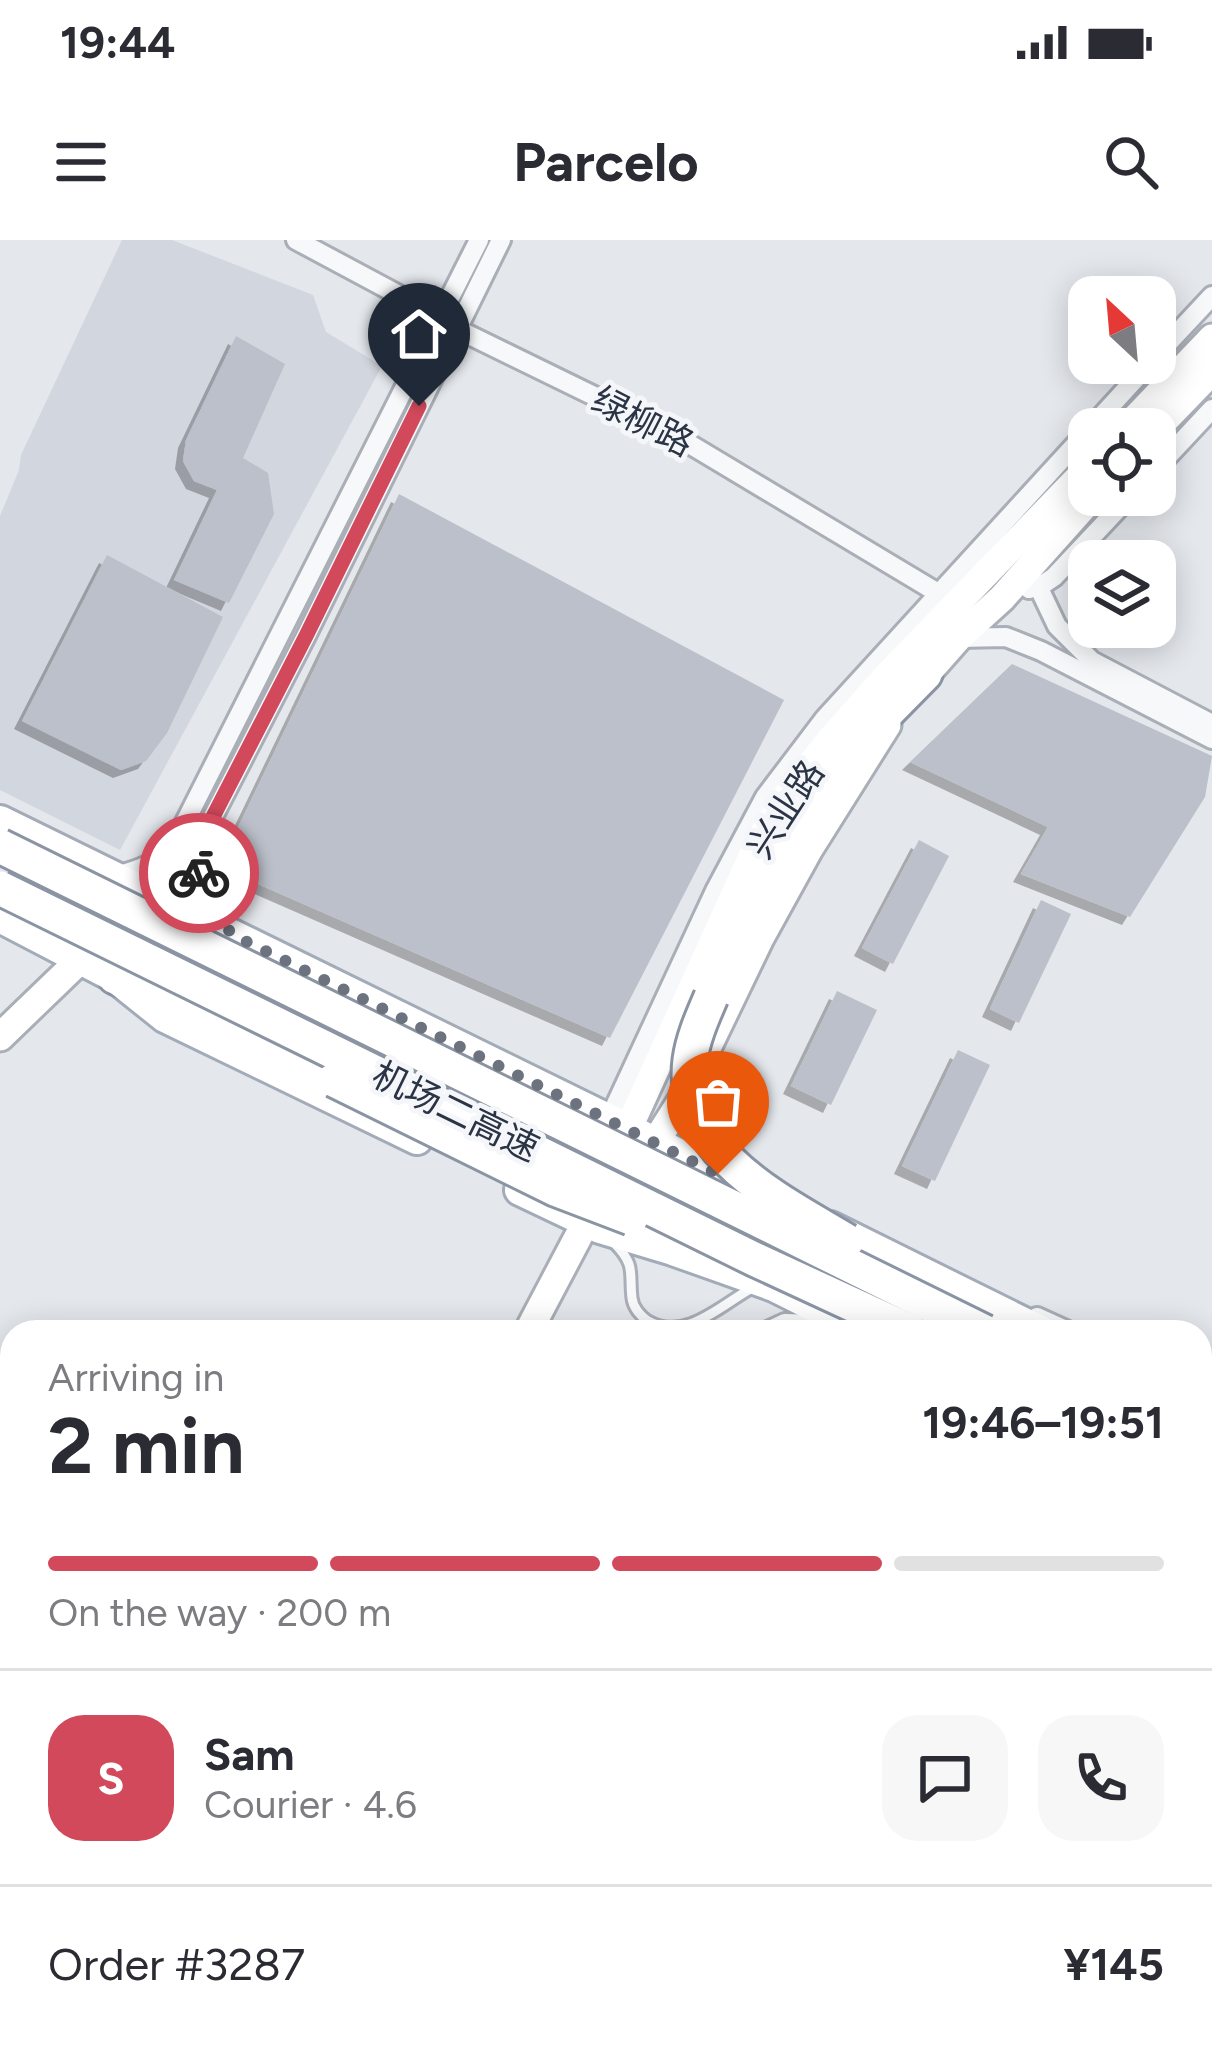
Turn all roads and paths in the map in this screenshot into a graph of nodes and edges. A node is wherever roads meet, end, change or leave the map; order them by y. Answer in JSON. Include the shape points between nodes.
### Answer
{"nodes":[{"id":1,"x":296,"y":240,"type":"edge"},
{"id":2,"x":479,"y":240,"type":"edge"},
{"id":3,"x":501,"y":240,"type":"edge"},
{"id":4,"x":1212,"y":296,"type":"edge"},
{"id":5,"x":448,"y":323,"type":"junction"},
{"id":6,"x":1176,"y":334,"type":"edge"},
{"id":7,"x":1212,"y":338,"type":"edge"},
{"id":8,"x":1212,"y":370,"type":"edge"},
{"id":9,"x":1134,"y":384,"type":"edge"},
{"id":10,"x":1145,"y":408,"type":"edge"},
{"id":11,"x":1176,"y":408,"type":"edge"},
{"id":12,"x":1212,"y":409,"type":"edge"},
{"id":13,"x":1176,"y":448,"type":"edge"},
{"id":14,"x":1068,"y":491,"type":"edge"},
{"id":15,"x":1070,"y":516,"type":"edge"},
{"id":16,"x":1111,"y":516,"type":"edge"},
{"id":17,"x":1038,"y":586,"type":"junction"},
{"id":18,"x":970,"y":603,"type":"junction"},
{"id":19,"x":958,"y":638,"type":"junction"},
{"id":20,"x":925,"y":674,"type":"junction"},
{"id":21,"x":1212,"y":724,"type":"edge"},
{"id":22,"x":1212,"y":740,"type":"edge"},
{"id":23,"x":0,"y":821,"type":"edge"},
{"id":24,"x":0,"y":846,"type":"edge"},
{"id":25,"x":112,"y":877,"type":"junction"},
{"id":26,"x":0,"y":888,"type":"edge"},
{"id":27,"x":148,"y":894,"type":"junction"},
{"id":28,"x":0,"y":917,"type":"edge"},
{"id":29,"x":231,"y":934,"type":"junction"},
{"id":30,"x":82,"y":958,"type":"junction"},
{"id":31,"x":115,"y":977,"type":"junction"},
{"id":32,"x":0,"y":1037,"type":"edge"},
{"id":33,"x":617,"y":1125,"type":"junction"},
{"id":34,"x":656,"y":1143,"type":"junction"},
{"id":35,"x":593,"y":1225,"type":"junction"},
{"id":36,"x":764,"y":1273,"type":"junction"},
{"id":37,"x":944,"y":1283,"type":"junction"},
{"id":38,"x":535,"y":1320,"type":"edge"},
{"id":39,"x":551,"y":1320,"type":"edge"},
{"id":40,"x":648,"y":1320,"type":"edge"},
{"id":41,"x":698,"y":1320,"type":"edge"},
{"id":42,"x":845,"y":1320,"type":"edge"},
{"id":43,"x":882,"y":1320,"type":"edge"},
{"id":44,"x":963,"y":1320,"type":"edge"},
{"id":45,"x":968,"y":1320,"type":"edge"},
{"id":46,"x":1018,"y":1320,"type":"edge"},
{"id":47,"x":1044,"y":1320,"type":"edge"}],
"edges":[{"from":1,"to":5,"type":"street","name":"绿柳路"},
{"from":2,"to":5,"type":"street"},
{"from":3,"to":5,"type":"street"},
{"from":4,"to":6,"type":"street"},
{"from":5,"to":18,"type":"street","name":"绿柳路","via":[[676,436]]},
{"from":5,"to":25,"type":"street","via":[[174,844],[143,869]]},
{"from":5,"to":29,"type":"street","via":[[306,636],[199,844],[198,872]]},
{"from":7,"to":10,"type":"main road"},
{"from":8,"to":11,"type":"main road"},
{"from":9,"to":18,"type":"street"},
{"from":12,"to":13,"type":"street"},
{"from":14,"to":18,"type":"main road","name":"兴业路"},
{"from":15,"to":18,"type":"main road","name":"兴业路"},
{"from":16,"to":17,"type":"street"},
{"from":17,"to":18,"type":"street"},
{"from":17,"to":21,"type":"street","via":[[1057,626],[1092,662]]},
{"from":18,"to":19,"type":"main road","name":"兴业路"},
{"from":18,"to":33,"type":"main road","name":"兴业路","via":[[858,708],[783,803]]},
{"from":19,"to":20,"type":"main road","name":"兴业路"},
{"from":19,"to":22,"type":"street","via":[[1006,637],[1041,651]]},
{"from":20,"to":34,"type":"main road","name":"兴业路","via":[[809,849]]},
{"from":20,"to":45,"type":"highway","bridge":true,"via":[[856,744],[797,827],[697,1030],[690,1092],[715,1145],[737,1169]]},
{"from":23,"to":25,"type":"main road"},
{"from":24,"to":44,"type":"highway","name":"机场二高速","bridge":true},
{"from":25,"to":27,"type":"main road"},
{"from":26,"to":36,"type":"highway","name":"机场二高速","bridge":true},
{"from":27,"to":29,"type":"main road"},
{"from":27,"to":30,"type":"main road"},
{"from":28,"to":30,"type":"main road"},
{"from":29,"to":33,"type":"main road"},
{"from":30,"to":31,"type":"main road"},
{"from":30,"to":32,"type":"main road"},
{"from":31,"to":35,"type":"main road","via":[[165,1017]]},
{"from":31,"to":36,"type":"highway","bridge":true,"via":[[580,1200]]},
{"from":33,"to":34,"type":"main road"},
{"from":33,"to":35,"type":"main road","name":"兴业路"},
{"from":34,"to":35,"type":"main road","name":"兴业路"},
{"from":34,"to":37,"type":"main road"},
{"from":35,"to":36,"type":"main road"},
{"from":35,"to":38,"type":"main road"},
{"from":35,"to":39,"type":"main road"},
{"from":35,"to":40,"type":"lane","via":[[626,1255],[632,1303]]},
{"from":36,"to":41,"type":"lane","via":[[755,1287]]},
{"from":36,"to":42,"type":"main road"},
{"from":36,"to":43,"type":"highway","name":"机场二高速","bridge":true},
{"from":37,"to":46,"type":"main road"},
{"from":37,"to":47,"type":"street","via":[[970,1286]]}]}
